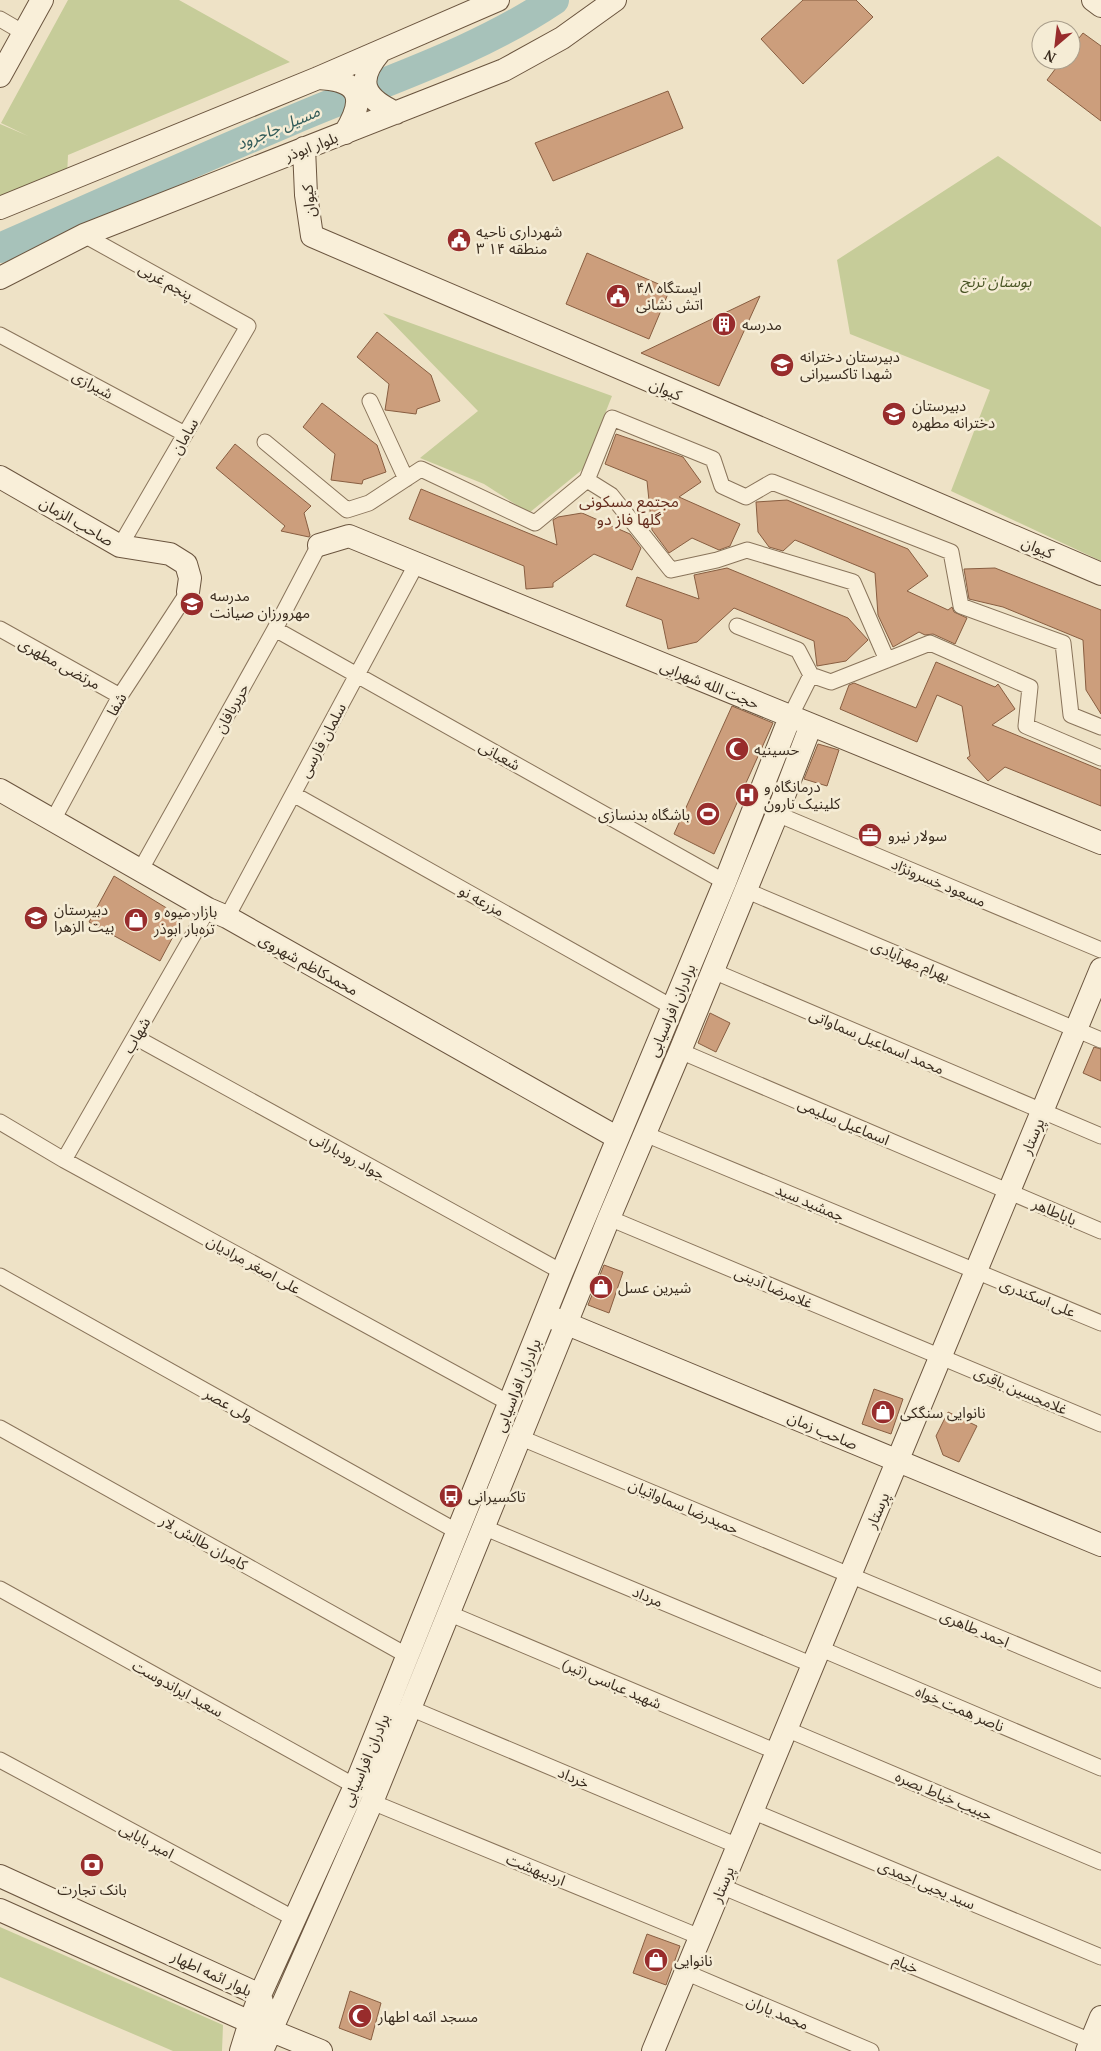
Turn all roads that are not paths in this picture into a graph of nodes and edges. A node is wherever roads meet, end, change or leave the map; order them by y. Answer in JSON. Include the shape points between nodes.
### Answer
{"nodes":[{"id":1,"x":42,"y":0,"type":"edge"},
{"id":2,"x":498,"y":0,"type":"edge"},
{"id":3,"x":615,"y":0,"type":"edge"},
{"id":4,"x":1093,"y":0,"type":"edge"},
{"id":5,"x":1101,"y":6,"type":"edge"},
{"id":6,"x":0,"y":19,"type":"edge"},
{"id":7,"x":24,"y":33,"type":"junction"},
{"id":8,"x":379,"y":53,"type":"junction"},
{"id":9,"x":0,"y":76,"type":"edge"},
{"id":10,"x":318,"y":78,"type":"junction"},
{"id":11,"x":396,"y":113,"type":"junction"},
{"id":12,"x":345,"y":133,"type":"junction"},
{"id":13,"x":304,"y":148,"type":"junction"},
{"id":14,"x":0,"y":208,"type":"edge"},
{"id":15,"x":84,"y":235,"type":"junction"},
{"id":16,"x":0,"y":278,"type":"edge"},
{"id":17,"x":248,"y":326,"type":"joint"},
{"id":18,"x":0,"y":335,"type":"edge"},
{"id":19,"x":370,"y":400,"type":"dead end"},
{"id":20,"x":185,"y":434,"type":"junction"},
{"id":21,"x":265,"y":442,"type":"dead end"},
{"id":22,"x":0,"y":478,"type":"edge"},
{"id":23,"x":406,"y":479,"type":"junction"},
{"id":24,"x":587,"y":480,"type":"junction"},
{"id":25,"x":319,"y":544,"type":"joint"},
{"id":26,"x":120,"y":546,"type":"junction"},
{"id":27,"x":417,"y":563,"type":"junction"},
{"id":28,"x":1101,"y":574,"type":"edge"},
{"id":29,"x":188,"y":592,"type":"joint"},
{"id":30,"x":736,"y":626,"type":"dead end"},
{"id":31,"x":275,"y":629,"type":"junction"},
{"id":32,"x":0,"y":630,"type":"edge"},
{"id":33,"x":887,"y":660,"type":"junction"},
{"id":34,"x":357,"y":675,"type":"junction"},
{"id":35,"x":811,"y":675,"type":"junction"},
{"id":36,"x":120,"y":696,"type":"junction"},
{"id":37,"x":790,"y":717,"type":"junction"},
{"id":38,"x":811,"y":725,"type":"junction"},
{"id":39,"x":1101,"y":727,"type":"edge"},
{"id":40,"x":1101,"y":758,"type":"edge"},
{"id":41,"x":0,"y":790,"type":"edge"},
{"id":42,"x":293,"y":794,"type":"junction"},
{"id":43,"x":777,"y":814,"type":"junction"},
{"id":44,"x":53,"y":820,"type":"junction"},
{"id":45,"x":1101,"y":843,"type":"edge"},
{"id":46,"x":141,"y":870,"type":"junction"},
{"id":47,"x":725,"y":882,"type":"junction"},
{"id":48,"x":745,"y":890,"type":"junction"},
{"id":49,"x":217,"y":913,"type":"junction"},
{"id":50,"x":1101,"y":950,"type":"edge"},
{"id":51,"x":1101,"y":969,"type":"edge"},
{"id":52,"x":713,"y":971,"type":"junction"},
{"id":53,"x":672,"y":1007,"type":"junction"},
{"id":54,"x":1076,"y":1029,"type":"junction"},
{"id":55,"x":135,"y":1037,"type":"junction"},
{"id":56,"x":1101,"y":1040,"type":"edge"},
{"id":57,"x":680,"y":1051,"type":"junction"},
{"id":58,"x":1042,"y":1111,"type":"junction"},
{"id":59,"x":0,"y":1122,"type":"edge"},
{"id":60,"x":645,"y":1134,"type":"junction"},
{"id":61,"x":1101,"y":1136,"type":"edge"},
{"id":62,"x":618,"y":1138,"type":"junction"},
{"id":63,"x":64,"y":1160,"type":"junction"},
{"id":64,"x":1009,"y":1191,"type":"junction"},
{"id":65,"x":608,"y":1218,"type":"junction"},
{"id":66,"x":1101,"y":1231,"type":"edge"},
{"id":67,"x":976,"y":1271,"type":"junction"},
{"id":68,"x":562,"y":1272,"type":"junction"},
{"id":69,"x":0,"y":1276,"type":"edge"},
{"id":70,"x":545,"y":1314,"type":"junction"},
{"id":71,"x":567,"y":1323,"type":"junction"},
{"id":72,"x":1101,"y":1323,"type":"edge"},
{"id":73,"x":940,"y":1357,"type":"junction"},
{"id":74,"x":509,"y":1403,"type":"junction"},
{"id":75,"x":1101,"y":1424,"type":"edge"},
{"id":76,"x":0,"y":1428,"type":"edge"},
{"id":77,"x":519,"y":1437,"type":"junction"},
{"id":78,"x":897,"y":1461,"type":"junction"},
{"id":79,"x":484,"y":1527,"type":"junction"},
{"id":80,"x":458,"y":1532,"type":"junction"},
{"id":81,"x":1101,"y":1545,"type":"edge"},
{"id":82,"x":850,"y":1575,"type":"junction"},
{"id":83,"x":0,"y":1589,"type":"edge"},
{"id":84,"x":448,"y":1613,"type":"junction"},
{"id":85,"x":408,"y":1656,"type":"junction"},
{"id":86,"x":816,"y":1657,"type":"junction"},
{"id":87,"x":1101,"y":1680,"type":"edge"},
{"id":88,"x":410,"y":1708,"type":"junction"},
{"id":89,"x":786,"y":1729,"type":"junction"},
{"id":90,"x":776,"y":1752,"type":"junction"},
{"id":91,"x":0,"y":1760,"type":"edge"},
{"id":92,"x":1101,"y":1768,"type":"edge"},
{"id":93,"x":355,"y":1786,"type":"junction"},
{"id":94,"x":372,"y":1802,"type":"junction"},
{"id":95,"x":752,"y":1811,"type":"junction"},
{"id":96,"x":738,"y":1846,"type":"junction"},
{"id":97,"x":1101,"y":1862,"type":"edge"},
{"id":98,"x":0,"y":1876,"type":"edge"},
{"id":99,"x":721,"y":1886,"type":"junction"},
{"id":100,"x":0,"y":1910,"type":"edge"},
{"id":101,"x":295,"y":1919,"type":"junction"},
{"id":102,"x":700,"y":1937,"type":"junction"},
{"id":103,"x":1101,"y":1957,"type":"edge"},
{"id":104,"x":685,"y":1972,"type":"junction"},
{"id":105,"x":260,"y":1995,"type":"junction"},
{"id":106,"x":1101,"y":2017,"type":"edge"},
{"id":107,"x":260,"y":2026,"type":"junction"},
{"id":108,"x":1093,"y":2046,"type":"edge"},
{"id":109,"x":241,"y":2051,"type":"edge"},
{"id":110,"x":262,"y":2051,"type":"edge"},
{"id":111,"x":321,"y":2051,"type":"edge"},
{"id":112,"x":653,"y":2051,"type":"edge"},
{"id":113,"x":871,"y":2051,"type":"edge"}],
"edges":[{"from":1,"to":7,"type":"street"},
{"from":2,"to":8,"type":"street"},
{"from":3,"to":11,"type":"street","name":"بلوار ابوذر","via":[[562,38],[504,70]]},
{"from":4,"to":5,"type":"street"},
{"from":6,"to":7,"type":"street"},
{"from":7,"to":9,"type":"street"},
{"from":8,"to":10,"type":"street"},
{"from":8,"to":11,"type":"street","via":[[368,67],[364,81],[370,95]]},
{"from":10,"to":12,"type":"street","via":[[337,79],[349,84],[356,94],[357,107]]},
{"from":10,"to":14,"type":"street"},
{"from":11,"to":12,"type":"street","name":"بلوار ابوذر"},
{"from":12,"to":13,"type":"street","name":"بلوار ابوذر"},
{"from":13,"to":15,"type":"street","name":"بلوار ابوذر"},
{"from":13,"to":28,"type":"street","name":"کیوان","via":[[312,236]]},
{"from":15,"to":16,"type":"street","name":"بلوار ابوذر"},
{"from":15,"to":17,"type":"street","name":"پنجم غربی"},
{"from":17,"to":20,"type":"street","name":"سامان"},
{"from":18,"to":20,"type":"street","name":"شیرازی"},
{"from":19,"to":23,"type":"street"},
{"from":20,"to":26,"type":"street","name":"سامان"},
{"from":21,"to":23,"type":"street","via":[[347,510],[369,503]]},
{"from":22,"to":26,"type":"street","name":"صاحب الزمان"},
{"from":23,"to":24,"type":"street","via":[[421,469],[535,523]]},
{"from":24,"to":33,"type":"street","via":[[611,495],[671,570],[747,550],[853,582]]},
{"from":24,"to":39,"type":"street","via":[[612,418],[713,459],[722,486],[746,497],[772,482],[952,552],[961,606],[1063,643],[1071,715]]},
{"from":25,"to":27,"type":"street","name":"حجت الله شهرابی","via":[[350,536]]},
{"from":25,"to":31,"type":"street","name":"حریربافان"},
{"from":26,"to":29,"type":"street","name":"صاحب الزمان","via":[[170,554],[186,564],[190,578]]},
{"from":27,"to":34,"type":"street","name":"سلمان فارسی"},
{"from":27,"to":37,"type":"street","name":"حجت الله شهرابی"},
{"from":29,"to":36,"type":"street","name":"شفا"},
{"from":30,"to":35,"type":"street","via":[[798,650]]},
{"from":31,"to":34,"type":"street","name":"شعبانی"},
{"from":31,"to":46,"type":"street","name":"حریربافان"},
{"from":32,"to":36,"type":"street","name":"مرتضی مطهری"},
{"from":33,"to":35,"type":"street","via":[[831,682]]},
{"from":33,"to":40,"type":"street","via":[[930,643],[967,658],[1030,688],[1026,726]]},
{"from":34,"to":42,"type":"street","name":"سلمان فارسی"},
{"from":34,"to":47,"type":"street","name":"شعبانی"},
{"from":35,"to":37,"type":"street"},
{"from":36,"to":44,"type":"street","name":"شفا"},
{"from":37,"to":38,"type":"street","name":"حجت الله شهرابی"},
{"from":37,"to":47,"type":"street","name":"برادران افراسیابی"},
{"from":38,"to":43,"type":"street","name":"برادران افراسیابی"},
{"from":38,"to":45,"type":"street","name":"حجت الله شهرابی"},
{"from":41,"to":44,"type":"street","name":"محمدکاظم شهروی"},
{"from":42,"to":49,"type":"street","name":"سلمان فارسی"},
{"from":42,"to":53,"type":"street","name":"مزرعه نو"},
{"from":43,"to":48,"type":"street","name":"برادران افراسیابی"},
{"from":43,"to":50,"type":"street","name":"مسعود خسرونژاد"},
{"from":44,"to":46,"type":"street","name":"محمدکاظم شهروی"},
{"from":46,"to":49,"type":"street","name":"محمدکاظم شهروی"},
{"from":47,"to":53,"type":"street","name":"برادران افراسیابی"},
{"from":48,"to":52,"type":"street","name":"برادران افراسیابی"},
{"from":48,"to":54,"type":"street","name":"بهرام مهرآبادی"},
{"from":49,"to":55,"type":"street","name":"شهاب"},
{"from":49,"to":62,"type":"street","name":"محمدکاظم شهروی"},
{"from":51,"to":54,"type":"street","name":"پرستار"},
{"from":52,"to":57,"type":"street","name":"برادران افراسیابی"},
{"from":52,"to":58,"type":"street","name":"محمد اسماعیل سماواتی"},
{"from":53,"to":62,"type":"street","name":"برادران افراسیابی"},
{"from":54,"to":56,"type":"street","name":"بهرام مهرآبادی"},
{"from":54,"to":58,"type":"street","name":"پرستار"},
{"from":55,"to":63,"type":"street","name":"شهاب"},
{"from":55,"to":68,"type":"street","name":"جواد رودبارانی"},
{"from":57,"to":60,"type":"street","name":"برادران افراسیابی"},
{"from":57,"to":64,"type":"street","name":"اسماعیل سلیمی"},
{"from":58,"to":61,"type":"street","name":"محمد اسماعیل سماواتی"},
{"from":58,"to":64,"type":"street","name":"پرستار"},
{"from":59,"to":63,"type":"street","name":"علی اصغر مرادیان"},
{"from":60,"to":65,"type":"street","name":"برادران افراسیابی"},
{"from":60,"to":67,"type":"street","name":"جمشید سید"},
{"from":62,"to":68,"type":"street","name":"برادران افراسیابی"},
{"from":63,"to":74,"type":"street","name":"علی اصغر مرادیان"},
{"from":64,"to":66,"type":"street","name":"باباطاهر"},
{"from":64,"to":67,"type":"street","name":"پرستار"},
{"from":65,"to":71,"type":"street","name":"برادران افراسیابی"},
{"from":65,"to":73,"type":"street","name":"غلامرضا آدینی"},
{"from":67,"to":72,"type":"street","name":"علی اسکندری"},
{"from":67,"to":73,"type":"street","name":"پرستار"},
{"from":68,"to":70,"type":"street","name":"برادران افراسیابی"},
{"from":69,"to":80,"type":"street","name":"ولی عصر"},
{"from":70,"to":71,"type":"street","name":"صاحب زمان"},
{"from":70,"to":74,"type":"street","name":"برادران افراسیابی"},
{"from":71,"to":77,"type":"street","name":"برادران افراسیابی"},
{"from":71,"to":78,"type":"street","name":"صاحب زمان"},
{"from":73,"to":75,"type":"street","name":"غلامحسین باقری"},
{"from":73,"to":78,"type":"street","name":"پرستار"},
{"from":74,"to":80,"type":"street","name":"برادران افراسیابی"},
{"from":76,"to":85,"type":"street","name":"کامران طالش لار"},
{"from":77,"to":79,"type":"street","name":"برادران افراسیابی"},
{"from":77,"to":82,"type":"street","name":"حمیدرضا سماواتیان"},
{"from":78,"to":81,"type":"street","name":"صاحب زمان"},
{"from":78,"to":82,"type":"street","name":"پرستار"},
{"from":79,"to":84,"type":"street","name":"برادران افراسیابی"},
{"from":79,"to":86,"type":"street","name":"مرداد"},
{"from":80,"to":85,"type":"street","name":"برادران افراسیابی"},
{"from":82,"to":86,"type":"street","name":"پرستار"},
{"from":82,"to":87,"type":"street","name":"احمد طاهری"},
{"from":83,"to":93,"type":"street","name":"سعید ایراندوست"},
{"from":84,"to":88,"type":"street","name":"برادران افراسیابی"},
{"from":84,"to":90,"type":"street","name":"شهید عباسی (تیر)"},
{"from":85,"to":93,"type":"street","name":"برادران افراسیابی"},
{"from":86,"to":89,"type":"street","name":"پرستار"},
{"from":86,"to":92,"type":"street","name":"ناصر همت خواه"},
{"from":88,"to":94,"type":"street","name":"برادران افراسیابی"},
{"from":88,"to":96,"type":"street","name":"خرداد"},
{"from":89,"to":90,"type":"street","name":"پرستار"},
{"from":89,"to":97,"type":"street","name":"حبیب خیاط بصره"},
{"from":90,"to":95,"type":"street","name":"پرستار"},
{"from":91,"to":101,"type":"street","name":"امیر بابایی"},
{"from":93,"to":101,"type":"street","name":"برادران افراسیابی"},
{"from":94,"to":102,"type":"street","name":"اردیبهشت"},
{"from":94,"to":107,"type":"street","name":"برادران افراسیابی"},
{"from":95,"to":96,"type":"street","name":"پرستار"},
{"from":95,"to":103,"type":"street","name":"سید یحیی احمدی"},
{"from":96,"to":99,"type":"street","name":"پرستار"},
{"from":98,"to":105,"type":"street","name":"بلوار ائمه اطهار"},
{"from":99,"to":102,"type":"street","name":"پرستار"},
{"from":99,"to":108,"type":"street","name":"خیام"},
{"from":100,"to":107,"type":"street","name":"بلوار ائمه اطهار"},
{"from":101,"to":105,"type":"street","name":"برادران افراسیابی"},
{"from":102,"to":104,"type":"street","name":"پرستار"},
{"from":104,"to":112,"type":"street","name":"پرستار"},
{"from":104,"to":113,"type":"street","name":"محمد یاران"},
{"from":105,"to":107,"type":"street","name":"بلوار ائمه اطهار"},
{"from":106,"to":108,"type":"street"},
{"from":107,"to":109,"type":"street","name":"برادران افراسیابی"},
{"from":107,"to":110,"type":"street","name":"برادران افراسیابی"},
{"from":107,"to":111,"type":"street"}]}
